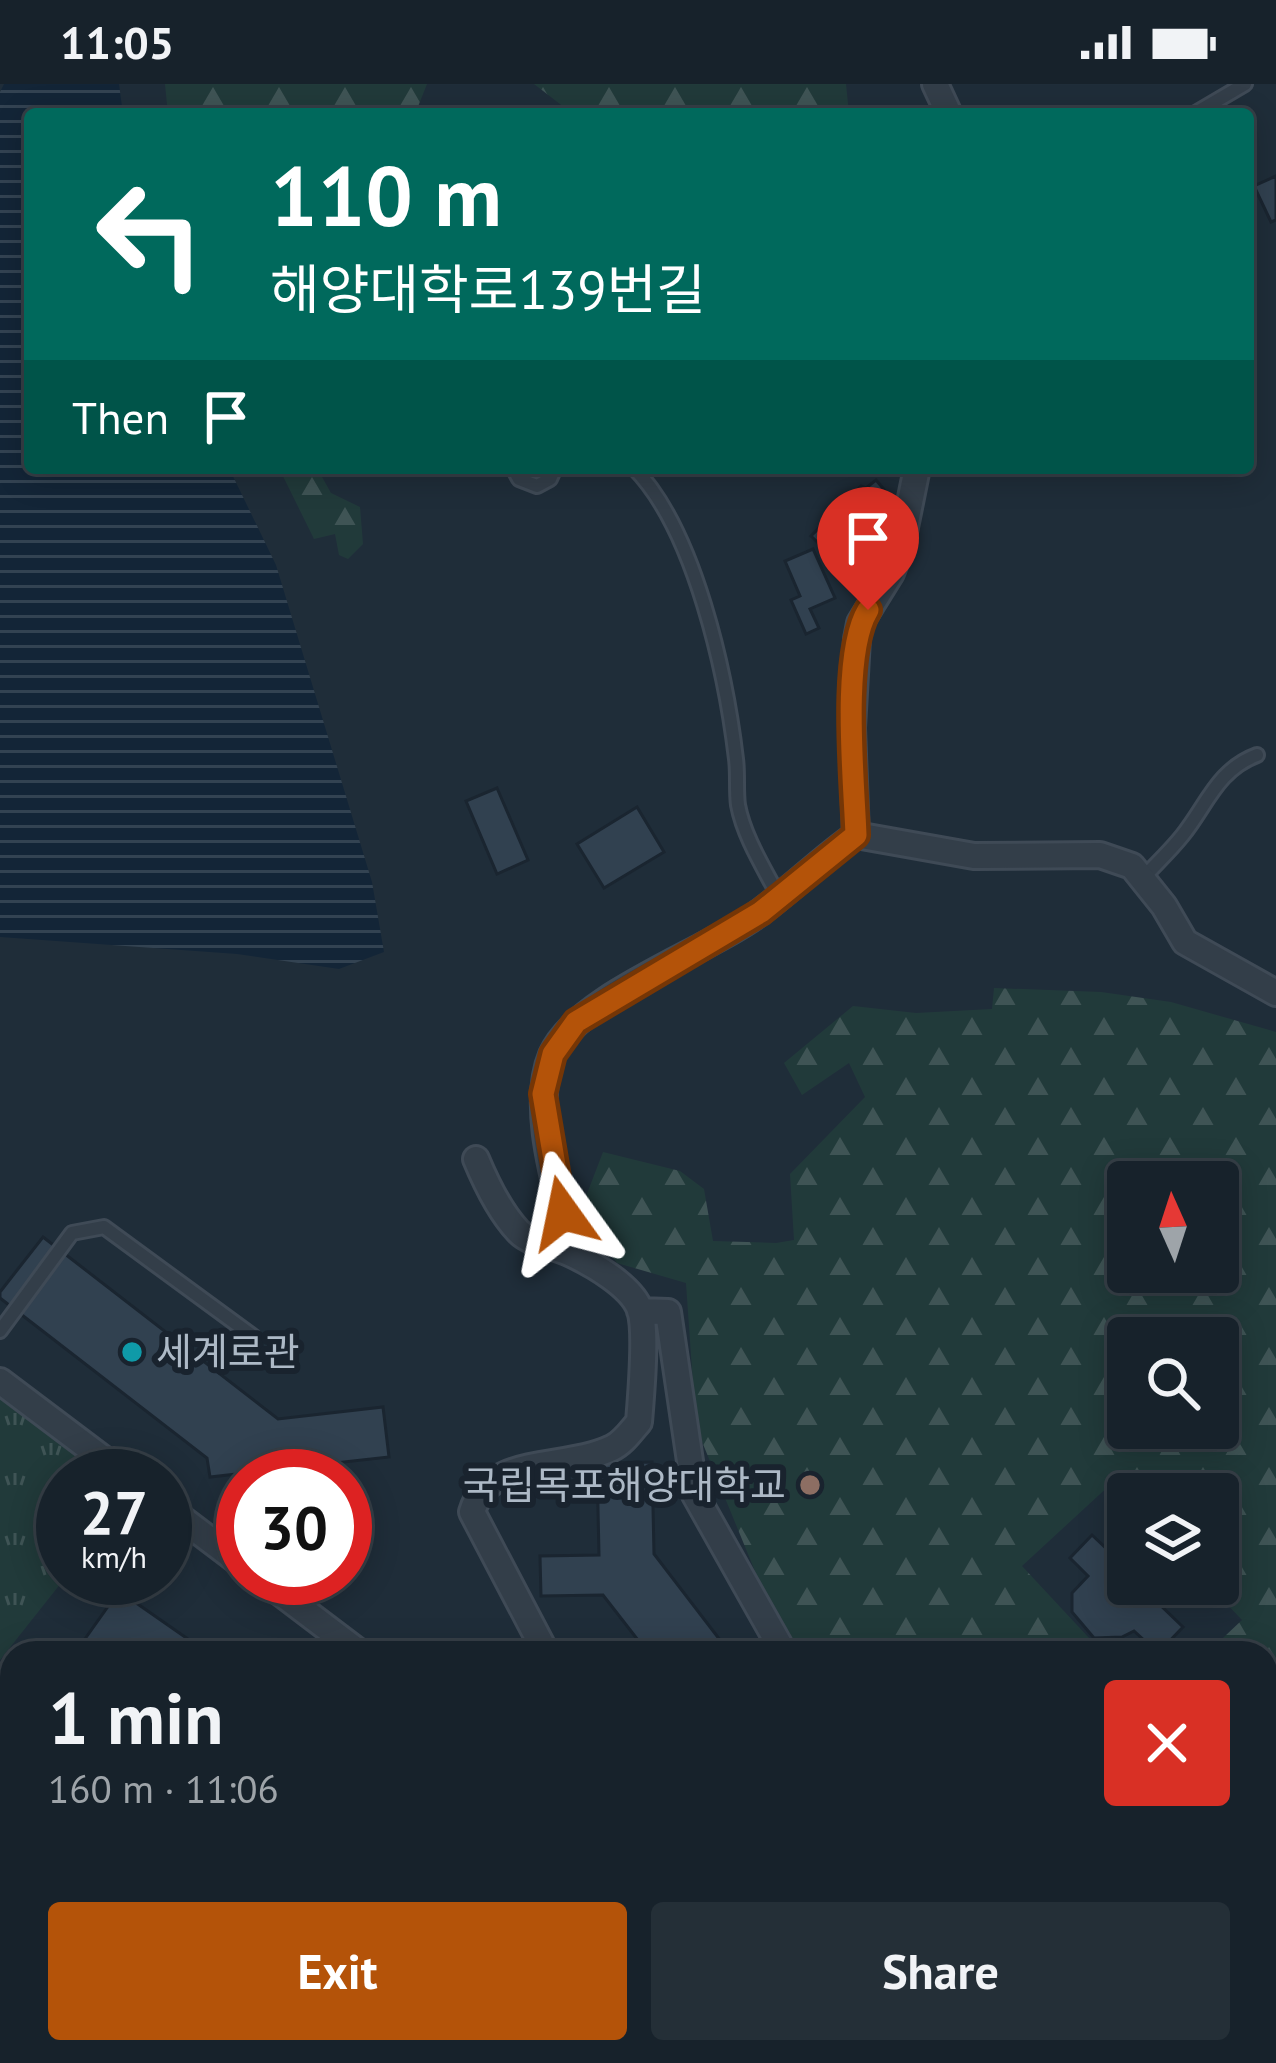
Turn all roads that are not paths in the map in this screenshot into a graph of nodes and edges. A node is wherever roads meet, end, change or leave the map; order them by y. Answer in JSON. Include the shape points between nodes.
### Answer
{"nodes":[{"id":1,"x":1245,"y":84,"type":"edge"},
{"id":2,"x":1204,"y":108,"type":"edge"},
{"id":3,"x":516,"y":474,"type":"edge"},
{"id":4,"x":552,"y":474,"type":"edge"},
{"id":5,"x":638,"y":474,"type":"edge"},
{"id":6,"x":916,"y":474,"type":"edge"},
{"id":7,"x":1257,"y":754,"type":"dead end"},
{"id":8,"x":856,"y":835,"type":"junction"},
{"id":9,"x":1142,"y":879,"type":"junction"},
{"id":10,"x":778,"y":897,"type":"junction"},
{"id":11,"x":1276,"y":993,"type":"edge"},
{"id":12,"x":476,"y":1159,"type":"dead end"},
{"id":13,"x":572,"y":1254,"type":"junction"},
{"id":14,"x":640,"y":1311,"type":"junction"},
{"id":15,"x":0,"y":1331,"type":"edge"},
{"id":16,"x":254,"y":1337,"type":"dead end"},
{"id":17,"x":0,"y":1381,"type":"edge"},
{"id":18,"x":90,"y":1449,"type":"edge"},
{"id":19,"x":297,"y":1605,"type":"edge"},
{"id":20,"x":344,"y":1641,"type":"edge"},
{"id":21,"x":540,"y":1641,"type":"edge"},
{"id":22,"x":777,"y":1641,"type":"edge"}],
"edges":[{"from":1,"to":2,"type":"lane"},
{"from":3,"to":4,"type":"lane","via":[[537,486]]},
{"from":5,"to":10,"type":"lane","via":[[683,546],[716,645],[738,803]]},
{"from":6,"to":8,"type":"street","via":[[901,547],[857,639]]},
{"from":7,"to":9,"type":"lane","via":[[1218,780]]},
{"from":8,"to":9,"type":"street","via":[[974,856],[1100,855],[1132,866]]},
{"from":8,"to":10,"type":"street"},
{"from":9,"to":11,"type":"street","via":[[1184,942]]},
{"from":10,"to":13,"type":"street","via":[[576,1022],[553,1054],[543,1094],[546,1131]]},
{"from":12,"to":13,"type":"street","via":[[518,1232]]},
{"from":13,"to":14,"type":"street","via":[[627,1291]]},
{"from":14,"to":21,"type":"street","via":[[639,1422],[616,1446],[501,1475],[479,1490],[472,1512]]},
{"from":14,"to":22,"type":"street","via":[[668,1312],[694,1496]]},
{"from":15,"to":16,"type":"lane","via":[[72,1233],[104,1227]]},
{"from":17,"to":18,"type":"street"},
{"from":19,"to":20,"type":"street"}]}
